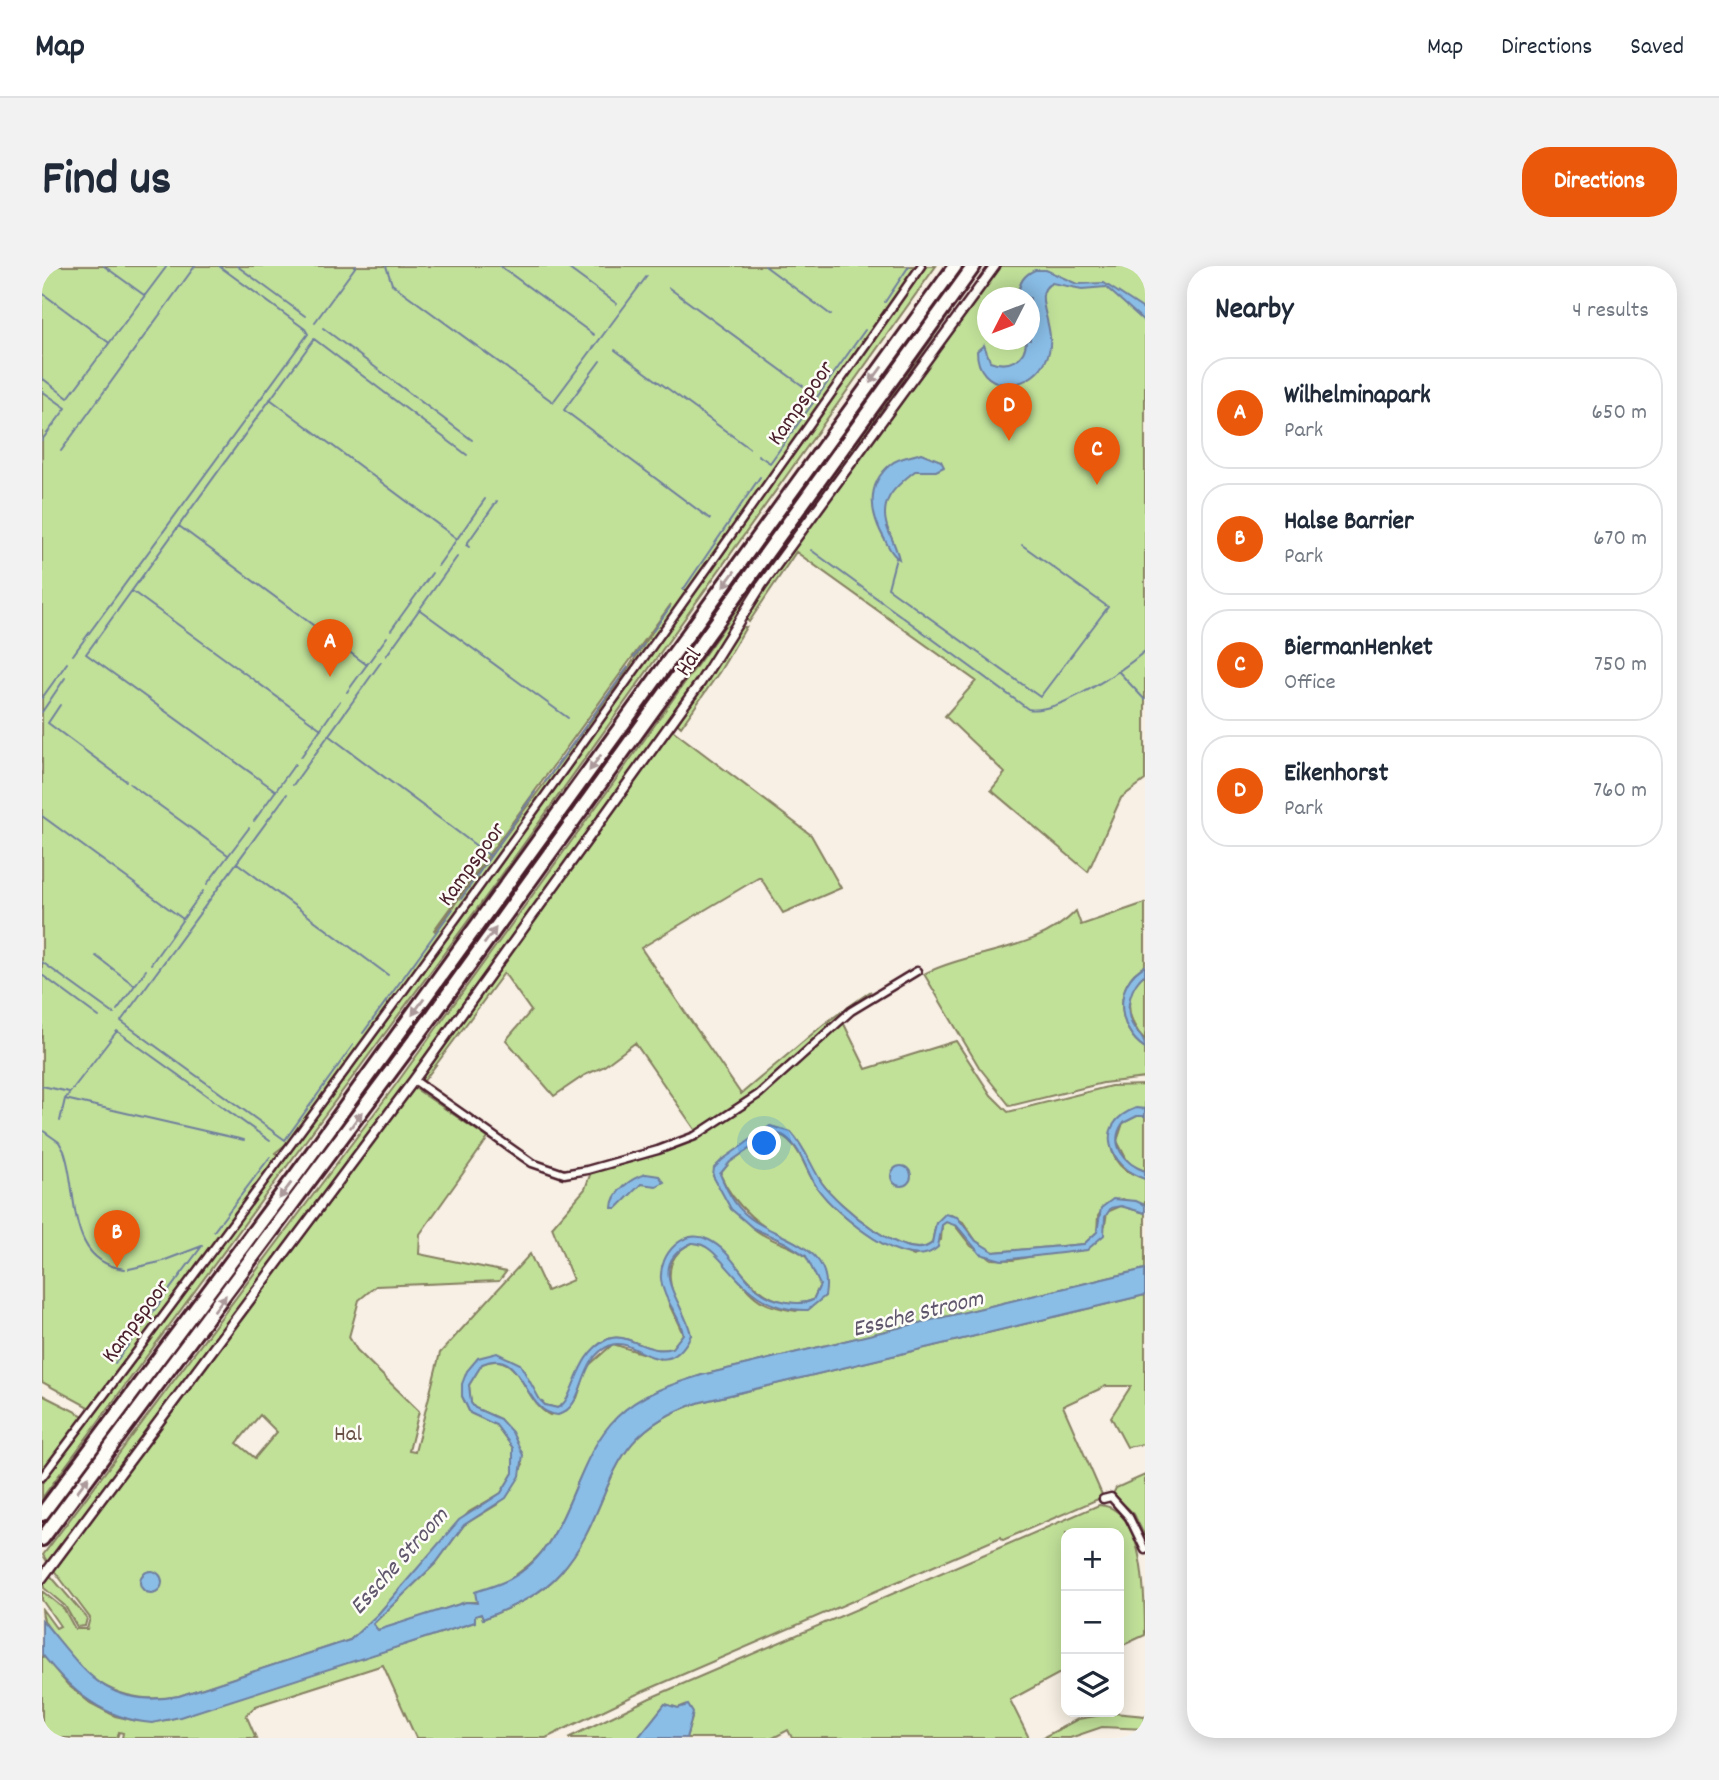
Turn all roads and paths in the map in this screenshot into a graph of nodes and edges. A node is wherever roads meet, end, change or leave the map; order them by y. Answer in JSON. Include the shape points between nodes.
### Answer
{"nodes":[{"id":1,"x":920,"y":266,"type":"edge"},
{"id":2,"x":946,"y":266,"type":"edge"},
{"id":3,"x":955,"y":266,"type":"edge"},
{"id":4,"x":974,"y":266,"type":"edge"},
{"id":5,"x":995,"y":266,"type":"edge"},
{"id":6,"x":916,"y":320,"type":"junction"},
{"id":7,"x":917,"y":971,"type":"dead end"},
{"id":8,"x":414,"y":1080,"type":"junction"},
{"id":9,"x":42,"y":1477,"type":"edge"},
{"id":10,"x":1103,"y":1499,"type":"dead end"},
{"id":11,"x":42,"y":1514,"type":"edge"},
{"id":12,"x":42,"y":1539,"type":"edge"},
{"id":13,"x":1145,"y":1550,"type":"edge"},
{"id":14,"x":42,"y":1578,"type":"edge"}],
"edges":[{"from":1,"to":9,"type":"street","name":"Kampspoor","via":[[676,615],[220,1241]]},
{"from":2,"to":6,"type":"highway"},
{"from":3,"to":6,"type":"highway"},
{"from":12,"to":4,"type":"highway","one_way":true,"via":[[417,1037]]},
{"from":5,"to":8,"type":"street","name":"Hal","via":[[761,586],[700,683]]},
{"from":6,"to":11,"type":"highway","one_way":true,"via":[[304,1164]]},
{"from":7,"to":8,"type":"street","via":[[851,1011],[759,1094],[695,1136],[587,1170],[564,1174],[532,1163]]},
{"from":8,"to":14,"type":"street","name":"Hal"},
{"from":10,"to":13,"type":"street","via":[[1111,1497],[1129,1517]]}]}
